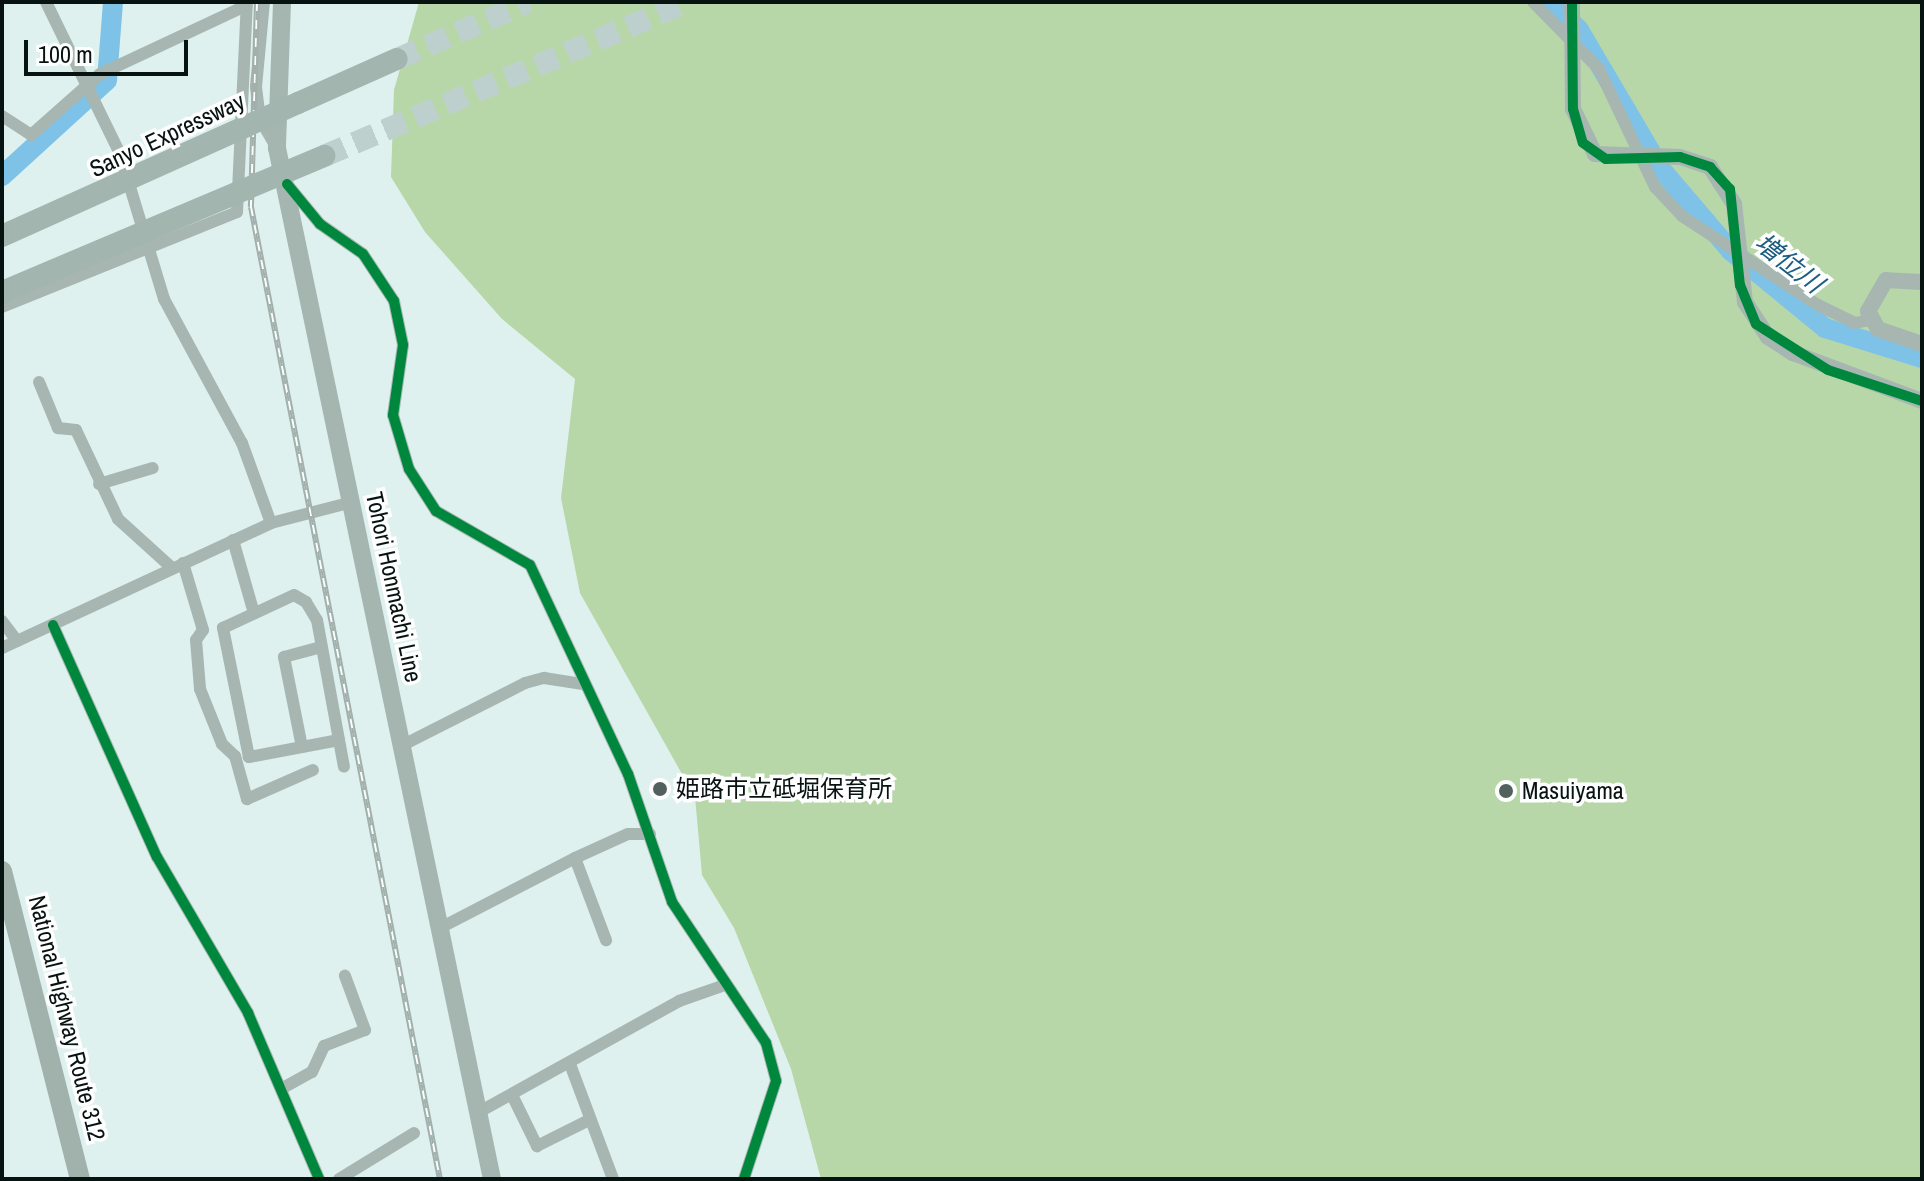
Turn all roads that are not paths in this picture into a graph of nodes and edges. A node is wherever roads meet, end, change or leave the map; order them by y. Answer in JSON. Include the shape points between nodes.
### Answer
{"nodes":[{"id":1,"x":46,"y":2,"type":"edge"},
{"id":2,"x":264,"y":2,"type":"edge"},
{"id":3,"x":282,"y":2,"type":"edge"},
{"id":4,"x":1533,"y":2,"type":"edge"},
{"id":5,"x":1572,"y":2,"type":"edge"},
{"id":6,"x":247,"y":3,"type":"edge"},
{"id":7,"x":397,"y":59,"type":"tunnel mouth"},
{"id":8,"x":86,"y":87,"type":"junction"},
{"id":9,"x":2,"y":116,"type":"edge"},
{"id":10,"x":277,"y":148,"type":"junction"},
{"id":11,"x":324,"y":156,"type":"tunnel mouth"},
{"id":12,"x":287,"y":184,"type":"junction"},
{"id":13,"x":2,"y":236,"type":"edge"},
{"id":14,"x":151,"y":250,"type":"junction"},
{"id":15,"x":1922,"y":282,"type":"edge"},
{"id":16,"x":2,"y":292,"type":"edge"},
{"id":17,"x":2,"y":307,"type":"edge"},
{"id":18,"x":1869,"y":320,"type":"junction"},
{"id":19,"x":1922,"y":344,"type":"edge"},
{"id":20,"x":39,"y":382,"type":"dead end"},
{"id":21,"x":1922,"y":401,"type":"edge"},
{"id":22,"x":153,"y":468,"type":"dead end"},
{"id":23,"x":99,"y":484,"type":"junction"},
{"id":24,"x":352,"y":502,"type":"junction"},
{"id":25,"x":271,"y":523,"type":"junction"},
{"id":26,"x":233,"y":540,"type":"junction"},
{"id":27,"x":178,"y":566,"type":"junction"},
{"id":28,"x":254,"y":613,"type":"junction"},
{"id":29,"x":2,"y":621,"type":"edge"},
{"id":30,"x":53,"y":625,"type":"junction"},
{"id":31,"x":17,"y":641,"type":"junction"},
{"id":32,"x":322,"y":647,"type":"junction"},
{"id":33,"x":2,"y":648,"type":"edge"},
{"id":34,"x":582,"y":684,"type":"junction"},
{"id":35,"x":339,"y":740,"type":"junction"},
{"id":36,"x":403,"y":745,"type":"junction"},
{"id":37,"x":302,"y":747,"type":"junction"},
{"id":38,"x":344,"y":767,"type":"dead end"},
{"id":39,"x":313,"y":770,"type":"dead end"},
{"id":40,"x":650,"y":834,"type":"junction"},
{"id":41,"x":575,"y":858,"type":"junction"},
{"id":42,"x":2,"y":871,"type":"edge"},
{"id":43,"x":440,"y":928,"type":"junction"},
{"id":44,"x":606,"y":940,"type":"dead end"},
{"id":45,"x":345,"y":976,"type":"dead end"},
{"id":46,"x":725,"y":985,"type":"junction"},
{"id":47,"x":570,"y":1064,"type":"junction"},
{"id":48,"x":281,"y":1089,"type":"junction"},
{"id":49,"x":513,"y":1097,"type":"junction"},
{"id":50,"x":479,"y":1112,"type":"junction"},
{"id":51,"x":589,"y":1120,"type":"junction"},
{"id":52,"x":414,"y":1133,"type":"dead end"},
{"id":53,"x":80,"y":1179,"type":"edge"},
{"id":54,"x":319,"y":1179,"type":"edge"},
{"id":55,"x":339,"y":1179,"type":"edge"},
{"id":56,"x":492,"y":1179,"type":"edge"},
{"id":57,"x":613,"y":1179,"type":"edge"},
{"id":58,"x":744,"y":1179,"type":"edge"}],
"edges":[{"from":1,"to":8,"type":"street"},
{"from":2,"to":10,"type":"street","via":[[256,87],[260,119]]},
{"from":3,"to":10,"type":"main road","name":"Tohori Honmachi Line"},
{"from":4,"to":18,"type":"street","via":[[1599,69],[1655,187],[1682,216],[1818,305],[1855,323]]},
{"from":5,"to":21,"type":"street","bridge":true,"via":[[1573,109],[1595,154],[1680,157],[1710,167],[1734,204],[1745,302],[1756,324],[1793,353]]},
{"from":6,"to":8,"type":"street","via":[[100,74]]},
{"from":6,"to":14,"type":"street","via":[[239,105],[243,205]]},
{"from":7,"to":13,"type":"highway","name":"Sanyo Expressway","bridge":true},
{"from":8,"to":9,"type":"street","via":[[31,135]]},
{"from":8,"to":14,"type":"street"},
{"from":10,"to":12,"type":"main road","name":"Tohori Honmachi Line"},
{"from":11,"to":16,"type":"highway","bridge":true},
{"from":12,"to":24,"type":"main road","name":"Tohori Honmachi Line"},
{"from":12,"to":34,"type":"street","via":[[320,224],[363,254],[394,301],[403,345],[393,415],[409,469],[436,511],[530,565]]},
{"from":14,"to":17,"type":"street"},
{"from":14,"to":25,"type":"street","via":[[164,299],[242,443]]},
{"from":15,"to":18,"type":"street","via":[[1886,280],[1869,300]]},
{"from":18,"to":19,"type":"street"},
{"from":20,"to":23,"type":"street","via":[[58,428],[76,430]]},
{"from":22,"to":23,"type":"street"},
{"from":23,"to":27,"type":"street","via":[[118,519]]},
{"from":24,"to":25,"type":"street"},
{"from":24,"to":36,"type":"main road","name":"Tohori Honmachi Line"},
{"from":25,"to":26,"type":"street"},
{"from":26,"to":27,"type":"street"},
{"from":26,"to":28,"type":"street"},
{"from":27,"to":30,"type":"street"},
{"from":27,"to":39,"type":"street","via":[[203,630],[196,640],[200,689],[222,744],[235,756],[247,799]]},
{"from":28,"to":32,"type":"street","via":[[294,595],[317,620]]},
{"from":28,"to":37,"type":"street","via":[[223,628],[249,757]]},
{"from":29,"to":31,"type":"street"},
{"from":30,"to":31,"type":"street"},
{"from":30,"to":48,"type":"street","via":[[157,857],[248,1013]]},
{"from":31,"to":33,"type":"street"},
{"from":32,"to":35,"type":"street"},
{"from":32,"to":37,"type":"street","via":[[284,657]]},
{"from":34,"to":36,"type":"street","via":[[544,678],[525,683]]},
{"from":34,"to":40,"type":"street"},
{"from":35,"to":37,"type":"street"},
{"from":35,"to":38,"type":"street"},
{"from":36,"to":43,"type":"main road","name":"Tohori Honmachi Line"},
{"from":40,"to":41,"type":"street","via":[[628,834]]},
{"from":40,"to":46,"type":"street","via":[[672,902]]},
{"from":41,"to":43,"type":"street"},
{"from":41,"to":44,"type":"street"},
{"from":42,"to":53,"type":"highway","name":"National Highway Route 312"},
{"from":43,"to":50,"type":"main road","name":"Tohori Honmachi Line"},
{"from":45,"to":48,"type":"street","via":[[365,1030],[324,1046],[312,1072]]},
{"from":46,"to":47,"type":"street","via":[[679,1001]]},
{"from":46,"to":58,"type":"street","via":[[776,1065]]},
{"from":47,"to":49,"type":"street"},
{"from":47,"to":51,"type":"street"},
{"from":48,"to":54,"type":"street"},
{"from":49,"to":50,"type":"street"},
{"from":49,"to":51,"type":"street","via":[[537,1146]]},
{"from":50,"to":56,"type":"main road","name":"Tohori Honmachi Line"},
{"from":51,"to":57,"type":"street"},
{"from":52,"to":55,"type":"street","via":[[404,1146]]}]}
